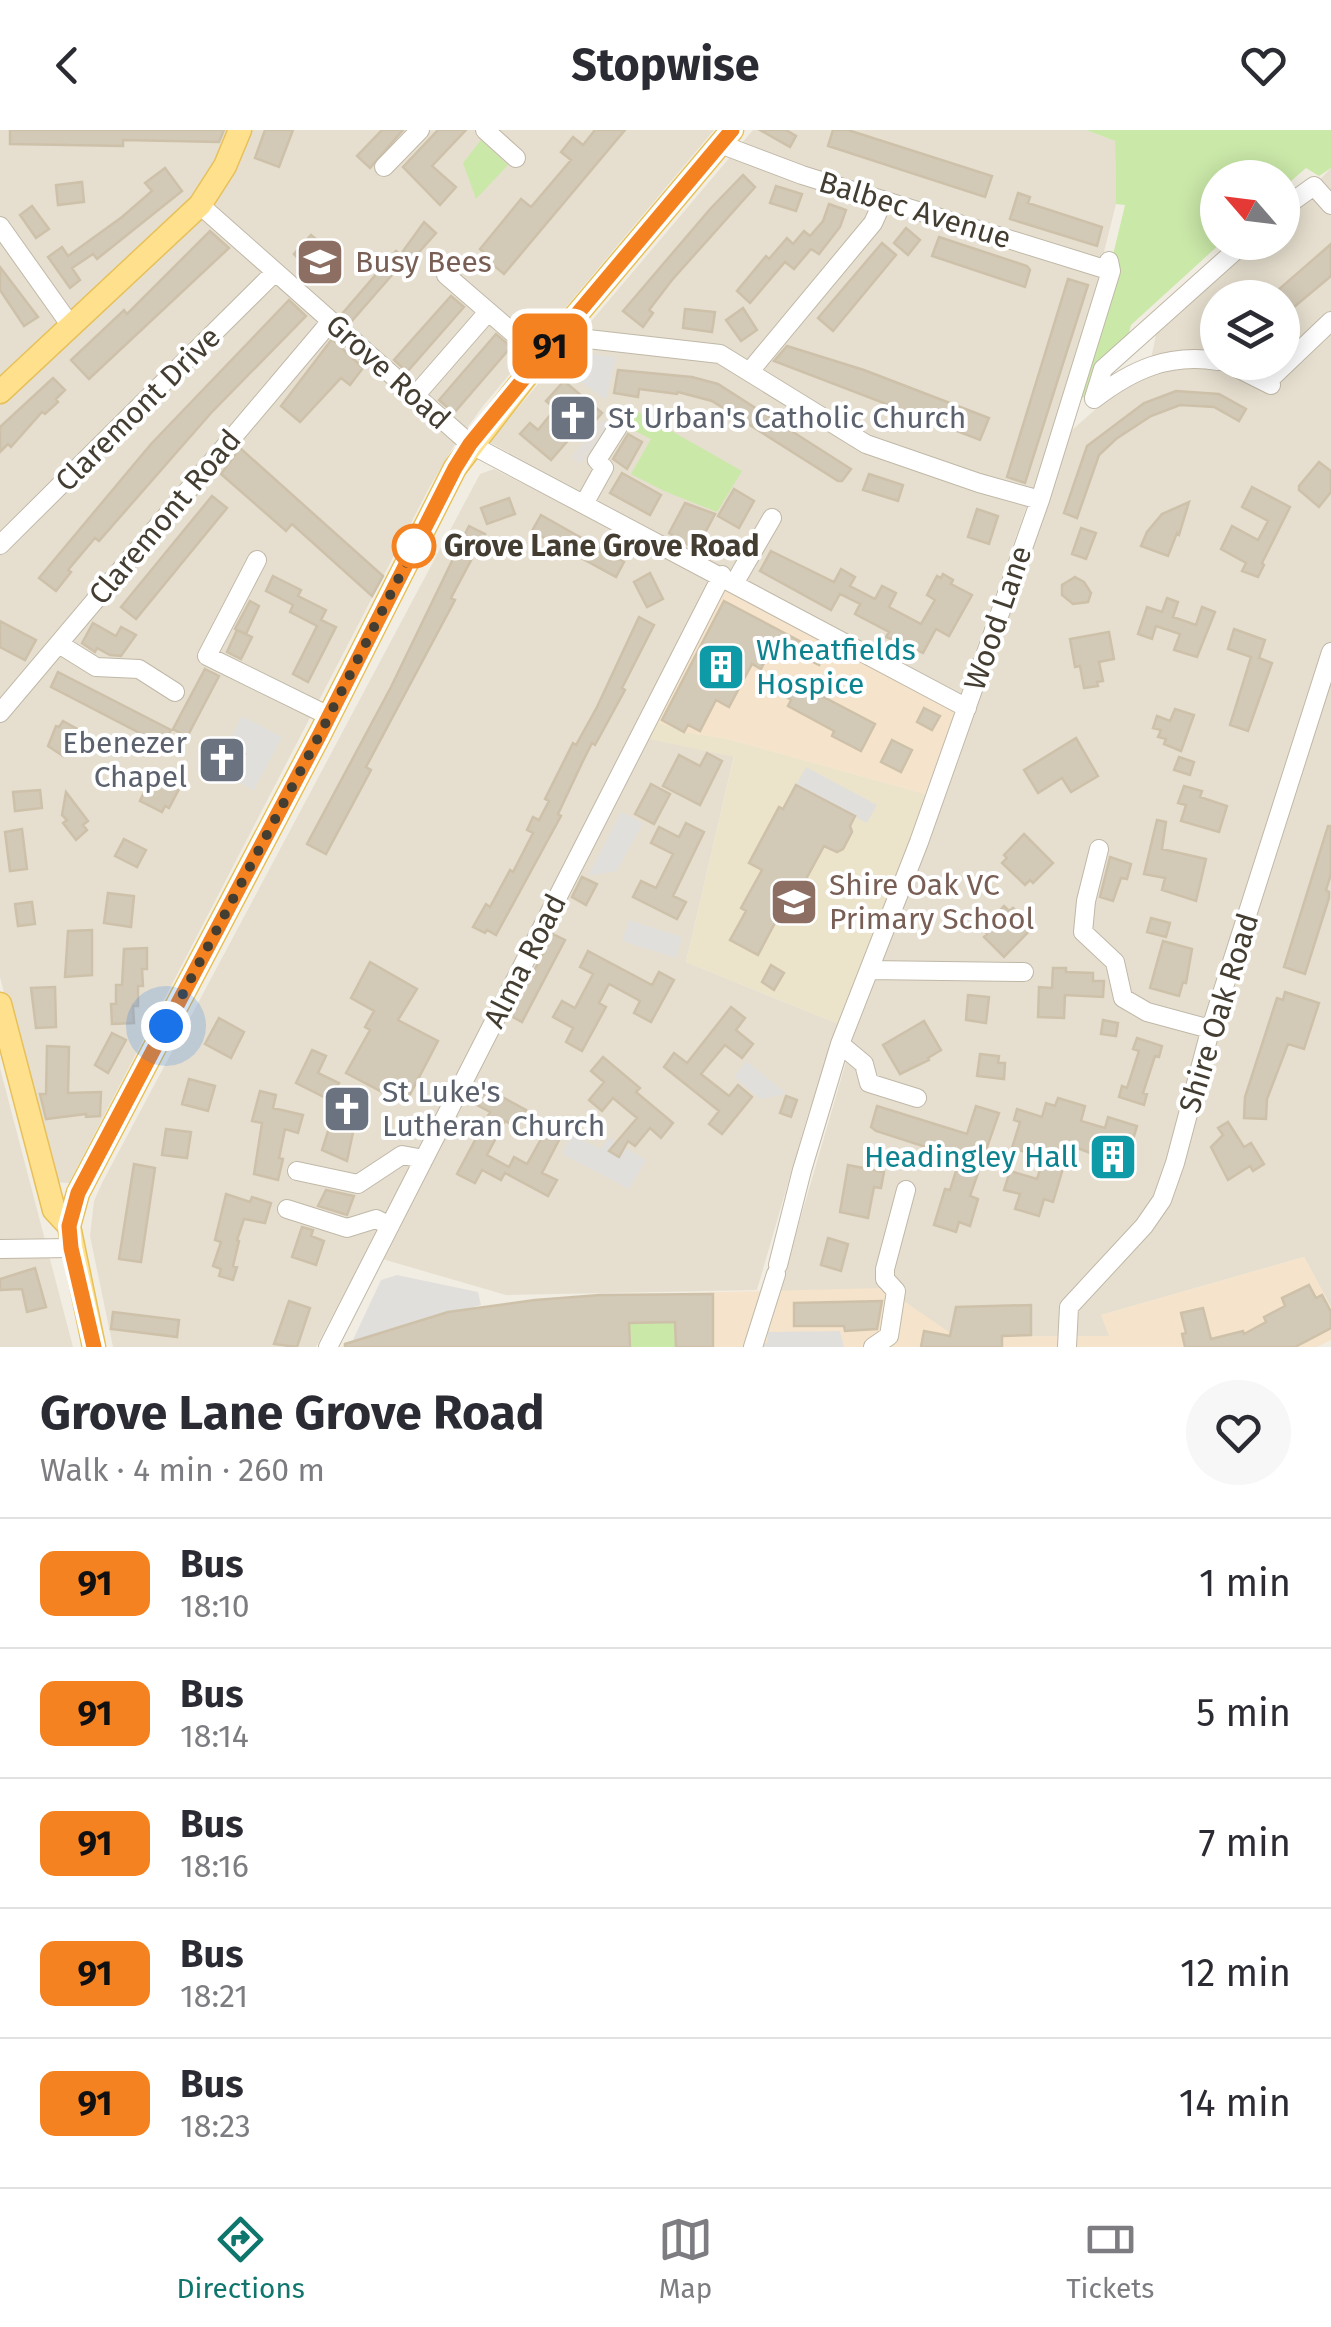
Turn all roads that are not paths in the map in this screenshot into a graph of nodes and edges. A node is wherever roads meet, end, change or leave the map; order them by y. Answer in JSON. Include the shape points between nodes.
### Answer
{"nodes":[{"id":1,"x":240,"y":130,"type":"edge"},
{"id":2,"x":420,"y":130,"type":"edge"},
{"id":3,"x":485,"y":130,"type":"edge"},
{"id":4,"x":726,"y":137,"type":"edge"},
{"id":5,"x":516,"y":158,"type":"dead end"},
{"id":6,"x":384,"y":167,"type":"dead end"},
{"id":7,"x":1300,"y":196,"type":"edge"},
{"id":8,"x":883,"y":201,"type":"junction"},
{"id":9,"x":200,"y":205,"type":"junction"},
{"id":10,"x":1331,"y":205,"type":"edge"},
{"id":11,"x":0,"y":226,"type":"edge"},
{"id":12,"x":1224,"y":260,"type":"edge"},
{"id":13,"x":1110,"y":266,"type":"joint"},
{"id":14,"x":276,"y":272,"type":"junction"},
{"id":15,"x":446,"y":275,"type":"dead end"},
{"id":16,"x":488,"y":312,"type":"junction"},
{"id":17,"x":330,"y":321,"type":"junction"},
{"id":18,"x":1331,"y":321,"type":"edge"},
{"id":19,"x":72,"y":326,"type":"junction"},
{"id":20,"x":562,"y":332,"type":"junction"},
{"id":21,"x":1300,"y":352,"type":"edge"},
{"id":22,"x":541,"y":357,"type":"junction"},
{"id":23,"x":1200,"y":359,"type":"edge"},
{"id":24,"x":750,"y":371,"type":"junction"},
{"id":25,"x":3,"y":383,"type":"edge"},
{"id":26,"x":414,"y":397,"type":"junction"},
{"id":27,"x":1094,"y":398,"type":"junction"},
{"id":28,"x":1065,"y":424,"type":"junction"},
{"id":29,"x":618,"y":427,"type":"dead end"},
{"id":30,"x":470,"y":444,"type":"junction"},
{"id":31,"x":1040,"y":500,"type":"junction"},
{"id":32,"x":584,"y":504,"type":"junction"},
{"id":33,"x":772,"y":518,"type":"dead end"},
{"id":34,"x":0,"y":545,"type":"edge"},
{"id":35,"x":256,"y":560,"type":"dead end"},
{"id":36,"x":728,"y":579,"type":"junction"},
{"id":37,"x":59,"y":644,"type":"junction"},
{"id":38,"x":1331,"y":652,"type":"edge"},
{"id":39,"x":175,"y":692,"type":"dead end"},
{"id":40,"x":967,"y":708,"type":"junction"},
{"id":41,"x":0,"y":713,"type":"edge"},
{"id":42,"x":329,"y":716,"type":"junction"},
{"id":43,"x":1099,"y":849,"type":"dead end"},
{"id":44,"x":869,"y":970,"type":"junction"},
{"id":45,"x":1024,"y":972,"type":"dead end"},
{"id":46,"x":0,"y":1004,"type":"edge"},
{"id":47,"x":1210,"y":1030,"type":"junction"},
{"id":48,"x":840,"y":1044,"type":"junction"},
{"id":49,"x":8,"y":1068,"type":"edge"},
{"id":50,"x":917,"y":1098,"type":"dead end"},
{"id":51,"x":424,"y":1159,"type":"junction"},
{"id":52,"x":297,"y":1171,"type":"dead end"},
{"id":53,"x":906,"y":1190,"type":"dead end"},
{"id":54,"x":287,"y":1209,"type":"dead end"},
{"id":55,"x":390,"y":1226,"type":"junction"},
{"id":56,"x":70,"y":1237,"type":"junction"},
{"id":57,"x":0,"y":1250,"type":"edge"},
{"id":58,"x":94,"y":1347,"type":"edge"},
{"id":59,"x":328,"y":1347,"type":"edge"},
{"id":60,"x":753,"y":1347,"type":"edge"},
{"id":61,"x":873,"y":1347,"type":"edge"},
{"id":62,"x":1067,"y":1347,"type":"edge"}],
"edges":[{"from":1,"to":9,"type":"main road"},
{"from":2,"to":6,"type":"street"},
{"from":3,"to":5,"type":"street"},
{"from":4,"to":8,"type":"street","name":"Balbec Avenue"},
{"from":4,"to":20,"type":"main road"},
{"from":7,"to":10,"type":"street","via":[[1314,186]]},
{"from":8,"to":13,"type":"street","name":"Balbec Avenue"},
{"from":8,"to":24,"type":"street","via":[[873,223]]},
{"from":9,"to":14,"type":"street","name":"Grove Road"},
{"from":9,"to":19,"type":"main road"},
{"from":11,"to":19,"type":"street"},
{"from":12,"to":27,"type":"street","via":[[1103,369]]},
{"from":13,"to":28,"type":"street","name":"Wood Lane"},
{"from":14,"to":17,"type":"street","name":"Grove Road"},
{"from":14,"to":34,"type":"street","name":"Claremont Drive"},
{"from":15,"to":16,"type":"street"},
{"from":16,"to":22,"type":"street"},
{"from":16,"to":26,"type":"street"},
{"from":17,"to":26,"type":"street","name":"Grove Road"},
{"from":17,"to":37,"type":"street","name":"Claremont Road"},
{"from":18,"to":21,"type":"street"},
{"from":19,"to":25,"type":"main road"},
{"from":20,"to":22,"type":"main road"},
{"from":20,"to":24,"type":"street","via":[[720,354]]},
{"from":22,"to":30,"type":"main road"},
{"from":23,"to":27,"type":"street","via":[[1139,368]]},
{"from":24,"to":31,"type":"street","via":[[866,444]]},
{"from":26,"to":30,"type":"street","name":"Grove Road"},
{"from":27,"to":28,"type":"street"},
{"from":28,"to":31,"type":"street","name":"Wood Lane"},
{"from":29,"to":32,"type":"street","via":[[597,460],[604,468]]},
{"from":30,"to":32,"type":"street","name":"Grove Road"},
{"from":30,"to":42,"type":"main road"},
{"from":31,"to":40,"type":"street","name":"Wood Lane"},
{"from":32,"to":36,"type":"street","name":"Grove Road"},
{"from":33,"to":36,"type":"street","name":"Alma Road"},
{"from":35,"to":42,"type":"street","via":[[207,656]]},
{"from":36,"to":40,"type":"street","name":"Grove Road"},
{"from":36,"to":51,"type":"street","name":"Alma Road"},
{"from":37,"to":39,"type":"street","via":[[96,667],[139,668]]},
{"from":37,"to":41,"type":"street","name":"Claremont Road"},
{"from":38,"to":47,"type":"street","name":"Shire Oak Road"},
{"from":40,"to":44,"type":"street","name":"Wood Lane"},
{"from":42,"to":56,"type":"main road","via":[[78,1193]]},
{"from":43,"to":47,"type":"street","via":[[1083,932],[1115,962],[1124,998],[1147,1012]]},
{"from":44,"to":45,"type":"street"},
{"from":44,"to":48,"type":"street","name":"Wood Lane"},
{"from":46,"to":49,"type":"main road"},
{"from":47,"to":62,"type":"street","name":"Shire Oak Road","via":[[1162,1200],[1069,1307]]},
{"from":48,"to":50,"type":"street","via":[[864,1064],[869,1083]]},
{"from":48,"to":60,"type":"street","name":"Wood Lane"},
{"from":49,"to":56,"type":"main road","via":[[54,1210]]},
{"from":51,"to":52,"type":"street","via":[[402,1154],[358,1184]]},
{"from":51,"to":55,"type":"street","name":"Alma Road"},
{"from":53,"to":61,"type":"street","via":[[885,1269],[896,1291],[892,1324],[889,1336]]},
{"from":54,"to":55,"type":"street","via":[[347,1228],[376,1219]]},
{"from":55,"to":59,"type":"street","name":"Alma Road"},
{"from":56,"to":57,"type":"street"},
{"from":56,"to":58,"type":"main road"}]}
